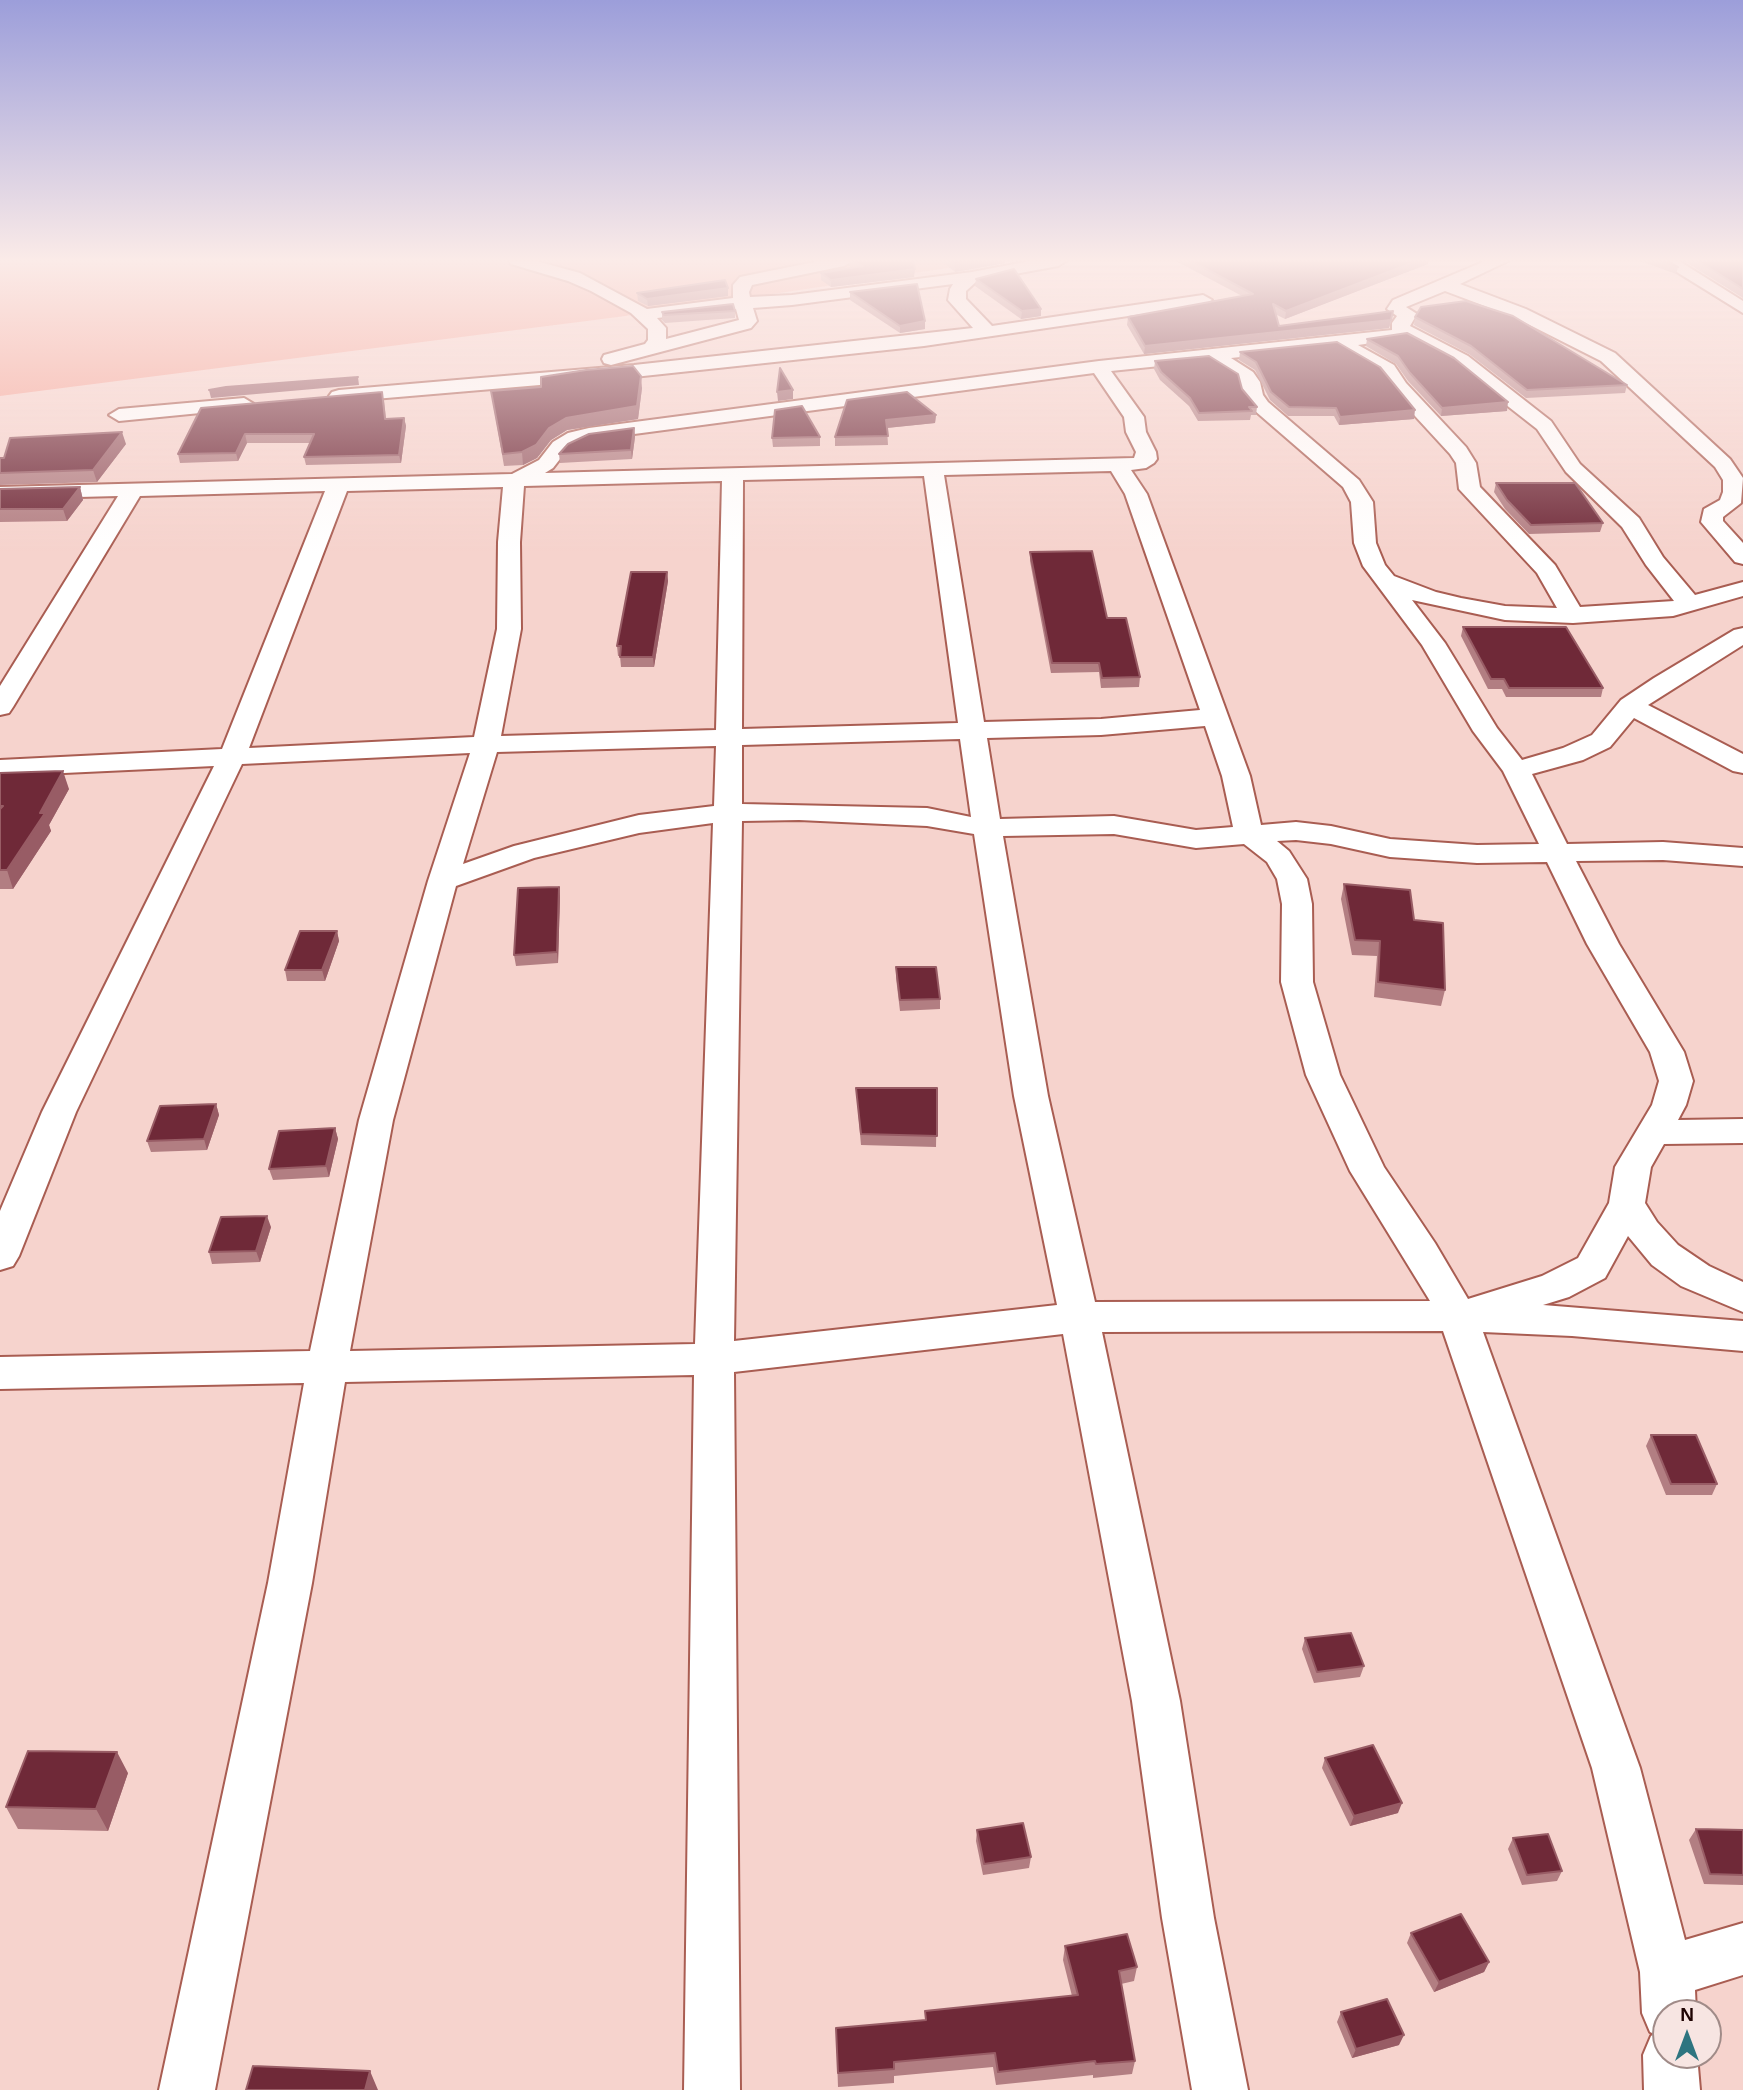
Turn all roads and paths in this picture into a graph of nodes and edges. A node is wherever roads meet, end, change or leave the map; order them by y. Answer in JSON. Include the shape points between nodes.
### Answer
{"nodes":[{"id":1,"x":610,"y":359,"type":"edge"},
{"id":2,"x":762,"y":359,"type":"edge"},
{"id":3,"x":1190,"y":359,"type":"edge"},
{"id":4,"x":1218,"y":359,"type":"edge"},
{"id":5,"x":1369,"y":359,"type":"edge"},
{"id":6,"x":1458,"y":359,"type":"edge"},
{"id":7,"x":1610,"y":359,"type":"edge"},
{"id":8,"x":1099,"y":368,"type":"junction"},
{"id":9,"x":522,"y":381,"type":"junction"},
{"id":10,"x":314,"y":398,"type":"edge"},
{"id":11,"x":258,"y":403,"type":"edge"},
{"id":12,"x":119,"y":415,"type":"dead end"},
{"id":13,"x":1118,"y":466,"type":"junction"},
{"id":14,"x":933,"y":468,"type":"junction"},
{"id":15,"x":733,"y":474,"type":"junction"},
{"id":16,"x":514,"y":481,"type":"junction"},
{"id":17,"x":338,"y":485,"type":"junction"},
{"id":18,"x":133,"y":490,"type":"junction"},
{"id":19,"x":0,"y":493,"type":"edge"},
{"id":20,"x":1743,"y":557,"type":"edge"},
{"id":21,"x":1383,"y":580,"type":"junction"},
{"id":22,"x":1743,"y":589,"type":"edge"},
{"id":23,"x":1689,"y":604,"type":"junction"},
{"id":24,"x":1573,"y":616,"type":"junction"},
{"id":25,"x":1743,"y":635,"type":"edge"},
{"id":26,"x":1630,"y":706,"type":"junction"},
{"id":27,"x":0,"y":707,"type":"edge"},
{"id":28,"x":1214,"y":717,"type":"junction"},
{"id":29,"x":974,"y":730,"type":"junction"},
{"id":30,"x":729,"y":739,"type":"junction"},
{"id":31,"x":486,"y":744,"type":"junction"},
{"id":32,"x":232,"y":757,"type":"junction"},
{"id":33,"x":1743,"y":765,"type":"edge"},
{"id":34,"x":0,"y":768,"type":"edge"},
{"id":35,"x":1516,"y":770,"type":"junction"},
{"id":36,"x":728,"y":813,"type":"junction"},
{"id":37,"x":987,"y":828,"type":"junction"},
{"id":38,"x":1248,"y":833,"type":"junction"},
{"id":39,"x":1555,"y":852,"type":"junction"},
{"id":40,"x":1743,"y":857,"type":"edge"},
{"id":41,"x":443,"y":881,"type":"junction"},
{"id":42,"x":1743,"y":1131,"type":"edge"},
{"id":43,"x":1651,"y":1132,"type":"junction"},
{"id":44,"x":1627,"y":1203,"type":"junction"},
{"id":45,"x":0,"y":1256,"type":"edge"},
{"id":46,"x":1743,"y":1298,"type":"edge"},
{"id":47,"x":1458,"y":1315,"type":"junction"},
{"id":48,"x":1079,"y":1317,"type":"junction"},
{"id":49,"x":1743,"y":1336,"type":"edge"},
{"id":50,"x":714,"y":1359,"type":"junction"},
{"id":51,"x":327,"y":1368,"type":"junction"},
{"id":52,"x":0,"y":1373,"type":"edge"},
{"id":53,"x":1743,"y":1949,"type":"edge"},
{"id":54,"x":1668,"y":1993,"type":"edge"},
{"id":55,"x":1671,"y":2069,"type":"edge"},
{"id":56,"x":187,"y":2090,"type":"edge"},
{"id":57,"x":712,"y":2090,"type":"edge"},
{"id":58,"x":1220,"y":2090,"type":"edge"},
{"id":59,"x":1672,"y":2090,"type":"edge"}],
"edges":[{"from":1,"to":9,"type":"street"},
{"from":2,"to":9,"type":"street"},
{"from":3,"to":8,"type":"street"},
{"from":4,"to":21,"type":"street","via":[[1247,376],[1261,406],[1352,484],[1362,502],[1365,543]]},
{"from":5,"to":24,"type":"street","via":[[1387,369],[1459,451],[1466,463],[1469,489],[1547,570]]},
{"from":6,"to":23,"type":"street","via":[[1544,425],[1573,468],[1630,523]]},
{"from":7,"to":20,"type":"street","via":[[1723,463],[1734,480],[1734,492],[1730,503],[1713,514],[1712,522]]},
{"from":8,"to":13,"type":"street","via":[[1134,417],[1146,452],[1147,459],[1139,464]]},
{"from":8,"to":16,"type":"street","via":[[589,434],[560,446],[546,464]]},
{"from":9,"to":10,"type":"street"},
{"from":11,"to":12,"type":"street"},
{"from":13,"to":14,"type":"street"},
{"from":13,"to":28,"type":"street","via":[[1136,494]]},
{"from":14,"to":15,"type":"street"},
{"from":14,"to":29,"type":"street"},
{"from":15,"to":16,"type":"street"},
{"from":15,"to":30,"type":"street"},
{"from":16,"to":17,"type":"street"},
{"from":16,"to":31,"type":"street","via":[[509,629]]},
{"from":17,"to":18,"type":"street"},
{"from":17,"to":32,"type":"street"},
{"from":18,"to":19,"type":"street"},
{"from":18,"to":27,"type":"street"},
{"from":21,"to":24,"type":"street","via":[[1429,598],[1472,607]]},
{"from":21,"to":35,"type":"street","via":[[1433,643],[1495,745]]},
{"from":22,"to":23,"type":"street"},
{"from":23,"to":24,"type":"street"},
{"from":25,"to":26,"type":"street"},
{"from":26,"to":33,"type":"street"},
{"from":26,"to":35,"type":"street","via":[[1601,741]]},
{"from":28,"to":29,"type":"street","via":[[1101,727]]},
{"from":28,"to":38,"type":"street","via":[[1236,776]]},
{"from":29,"to":30,"type":"street"},
{"from":29,"to":37,"type":"street"},
{"from":30,"to":31,"type":"street"},
{"from":30,"to":36,"type":"street"},
{"from":31,"to":32,"type":"street"},
{"from":31,"to":41,"type":"street"},
{"from":32,"to":34,"type":"street"},
{"from":32,"to":45,"type":"street","via":[[59,1112]]},
{"from":35,"to":39,"type":"street"},
{"from":36,"to":37,"type":"street","via":[[927,817]]},
{"from":36,"to":41,"type":"street","via":[[639,824],[524,852]]},
{"from":36,"to":50,"type":"street"},
{"from":37,"to":38,"type":"street","via":[[1114,825],[1196,839]]},
{"from":37,"to":48,"type":"street","via":[[1031,1096]]},
{"from":38,"to":39,"type":"street","via":[[1296,831],[1432,852]]},
{"from":38,"to":47,"type":"street","via":[[1279,857],[1292,879],[1297,904],[1297,982],[1323,1075],[1368,1171]]},
{"from":39,"to":40,"type":"street","via":[[1663,851]]},
{"from":39,"to":43,"type":"street","via":[[1672,1064],[1676,1081],[1670,1105]]},
{"from":41,"to":51,"type":"street","via":[[376,1120]]},
{"from":42,"to":43,"type":"street"},
{"from":43,"to":44,"type":"street","via":[[1633,1167]]},
{"from":44,"to":46,"type":"street","via":[[1665,1255],[1695,1276]]},
{"from":44,"to":47,"type":"street","via":[[1592,1268],[1555,1287]]},
{"from":47,"to":48,"type":"street"},
{"from":47,"to":49,"type":"street"},
{"from":47,"to":54,"type":"street","via":[[1616,1768]]},
{"from":48,"to":50,"type":"street"},
{"from":48,"to":58,"type":"street","via":[[1156,1700],[1188,1918]]},
{"from":50,"to":51,"type":"street"},
{"from":50,"to":57,"type":"street"},
{"from":51,"to":52,"type":"street"},
{"from":51,"to":56,"type":"street","via":[[287,1597]]},
{"from":53,"to":54,"type":"street"},
{"from":55,"to":59,"type":"street"}]}
